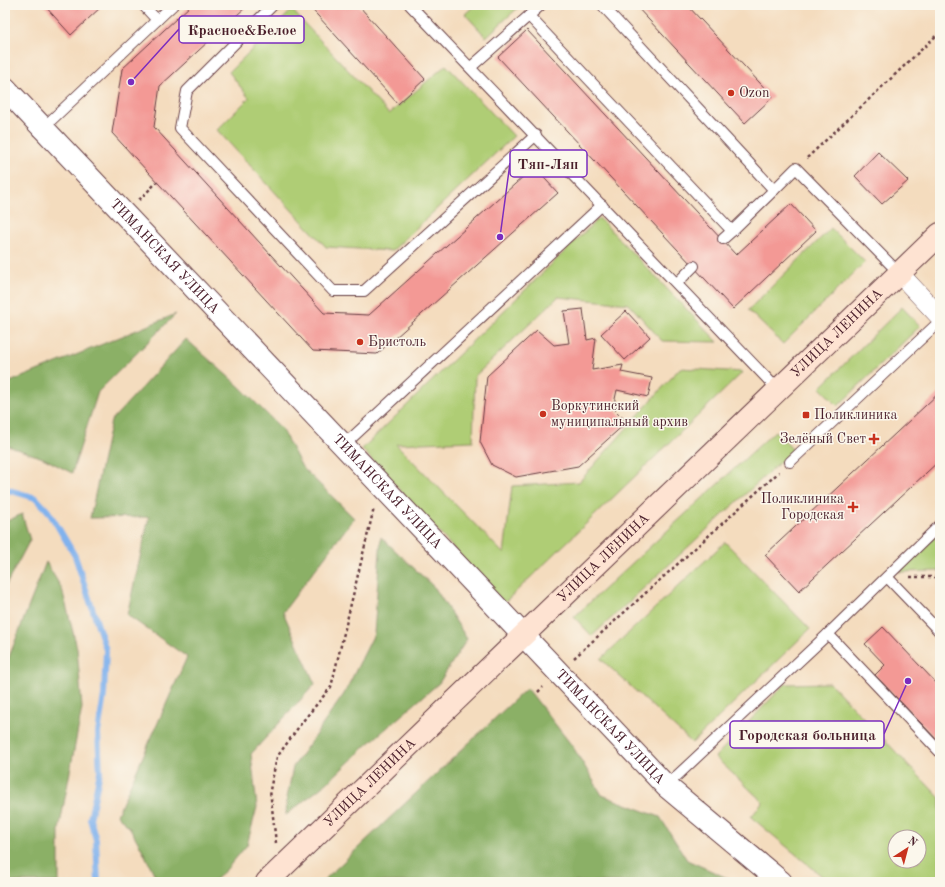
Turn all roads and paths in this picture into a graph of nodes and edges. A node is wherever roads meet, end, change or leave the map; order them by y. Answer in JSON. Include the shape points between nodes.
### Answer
{"nodes":[{"id":1,"x":143,"y":5,"type":"edge"},
{"id":2,"x":173,"y":5,"type":"edge"},
{"id":3,"x":273,"y":5,"type":"edge"},
{"id":4,"x":410,"y":5,"type":"edge"},
{"id":5,"x":541,"y":5,"type":"edge"},
{"id":6,"x":602,"y":5,"type":"edge"},
{"id":7,"x":529,"y":16,"type":"junction"},
{"id":8,"x":157,"y":20,"type":"junction"},
{"id":9,"x":940,"y":32,"type":"edge"},
{"id":10,"x":471,"y":67,"type":"junction"},
{"id":11,"x":5,"y":88,"type":"edge"},
{"id":12,"x":43,"y":128,"type":"junction"},
{"id":13,"x":536,"y":135,"type":"junction"},
{"id":14,"x":796,"y":168,"type":"junction"},
{"id":15,"x":774,"y":190,"type":"junction"},
{"id":16,"x":602,"y":205,"type":"junction"},
{"id":17,"x":732,"y":231,"type":"junction"},
{"id":18,"x":940,"y":234,"type":"edge"},
{"id":19,"x":722,"y":239,"type":"dead end"},
{"id":20,"x":694,"y":266,"type":"dead end"},
{"id":21,"x":899,"y":273,"type":"junction"},
{"id":22,"x":676,"y":283,"type":"junction"},
{"id":23,"x":940,"y":317,"type":"edge"},
{"id":24,"x":940,"y":321,"type":"edge"},
{"id":25,"x":778,"y":390,"type":"junction"},
{"id":26,"x":343,"y":446,"type":"junction"},
{"id":27,"x":790,"y":462,"type":"joint"},
{"id":28,"x":380,"y":484,"type":"junction"},
{"id":29,"x":940,"y":525,"type":"edge"},
{"id":30,"x":887,"y":577,"type":"junction"},
{"id":31,"x":940,"y":577,"type":"edge"},
{"id":32,"x":940,"y":632,"type":"edge"},
{"id":33,"x":828,"y":634,"type":"junction"},
{"id":34,"x":523,"y":635,"type":"junction"},
{"id":35,"x":558,"y":673,"type":"junction"},
{"id":36,"x":538,"y":692,"type":"dead end"},
{"id":37,"x":940,"y":752,"type":"edge"},
{"id":38,"x":666,"y":786,"type":"junction"},
{"id":39,"x":273,"y":876,"type":"edge"},
{"id":40,"x":781,"y":882,"type":"edge"}],
"edges":[{"from":1,"to":8,"type":"lane"},
{"from":2,"to":8,"type":"lane"},
{"from":3,"to":13,"type":"lane","via":[[187,91],[180,128],[333,291],[364,290]]},
{"from":4,"to":10,"type":"lane"},
{"from":5,"to":7,"type":"lane"},
{"from":6,"to":15,"type":"lane"},
{"from":7,"to":10,"type":"lane"},
{"from":7,"to":17,"type":"lane"},
{"from":8,"to":12,"type":"lane"},
{"from":9,"to":14,"type":"path"},
{"from":10,"to":13,"type":"lane"},
{"from":11,"to":12,"type":"street","name":"ТИМАНСКАЯ УЛИЦА"},
{"from":12,"to":26,"type":"street","name":"ТИМАНСКАЯ УЛИЦА"},
{"from":13,"to":16,"type":"lane"},
{"from":14,"to":15,"type":"lane"},
{"from":14,"to":21,"type":"lane"},
{"from":15,"to":17,"type":"lane"},
{"from":16,"to":22,"type":"lane"},
{"from":16,"to":26,"type":"lane"},
{"from":17,"to":19,"type":"lane"},
{"from":18,"to":21,"type":"main road","name":"УЛИЦА ЛЕНИНА"},
{"from":20,"to":22,"type":"lane"},
{"from":21,"to":23,"type":"street"},
{"from":21,"to":25,"type":"main road","name":"УЛИЦА ЛЕНИНА"},
{"from":22,"to":25,"type":"lane"},
{"from":24,"to":27,"type":"lane"},
{"from":25,"to":34,"type":"main road","name":"УЛИЦА ЛЕНИНА"},
{"from":26,"to":28,"type":"street","name":"ТИМАНСКАЯ УЛИЦА"},
{"from":27,"to":35,"type":"path"},
{"from":28,"to":34,"type":"street","name":"ТИМАНСКАЯ УЛИЦА"},
{"from":28,"to":39,"type":"path","via":[[331,687],[277,757],[270,790]]},
{"from":29,"to":30,"type":"lane"},
{"from":30,"to":31,"type":"path"},
{"from":30,"to":32,"type":"lane"},
{"from":30,"to":33,"type":"lane"},
{"from":33,"to":37,"type":"lane"},
{"from":33,"to":38,"type":"lane"},
{"from":34,"to":35,"type":"street","name":"ТИМАНСКАЯ УЛИЦА"},
{"from":34,"to":39,"type":"main road","name":"УЛИЦА ЛЕНИНА"},
{"from":35,"to":36,"type":"path"},
{"from":35,"to":38,"type":"street","name":"ТИМАНСКАЯ УЛИЦА"},
{"from":38,"to":40,"type":"street","name":"ТИМАНСКАЯ УЛИЦА"}]}
